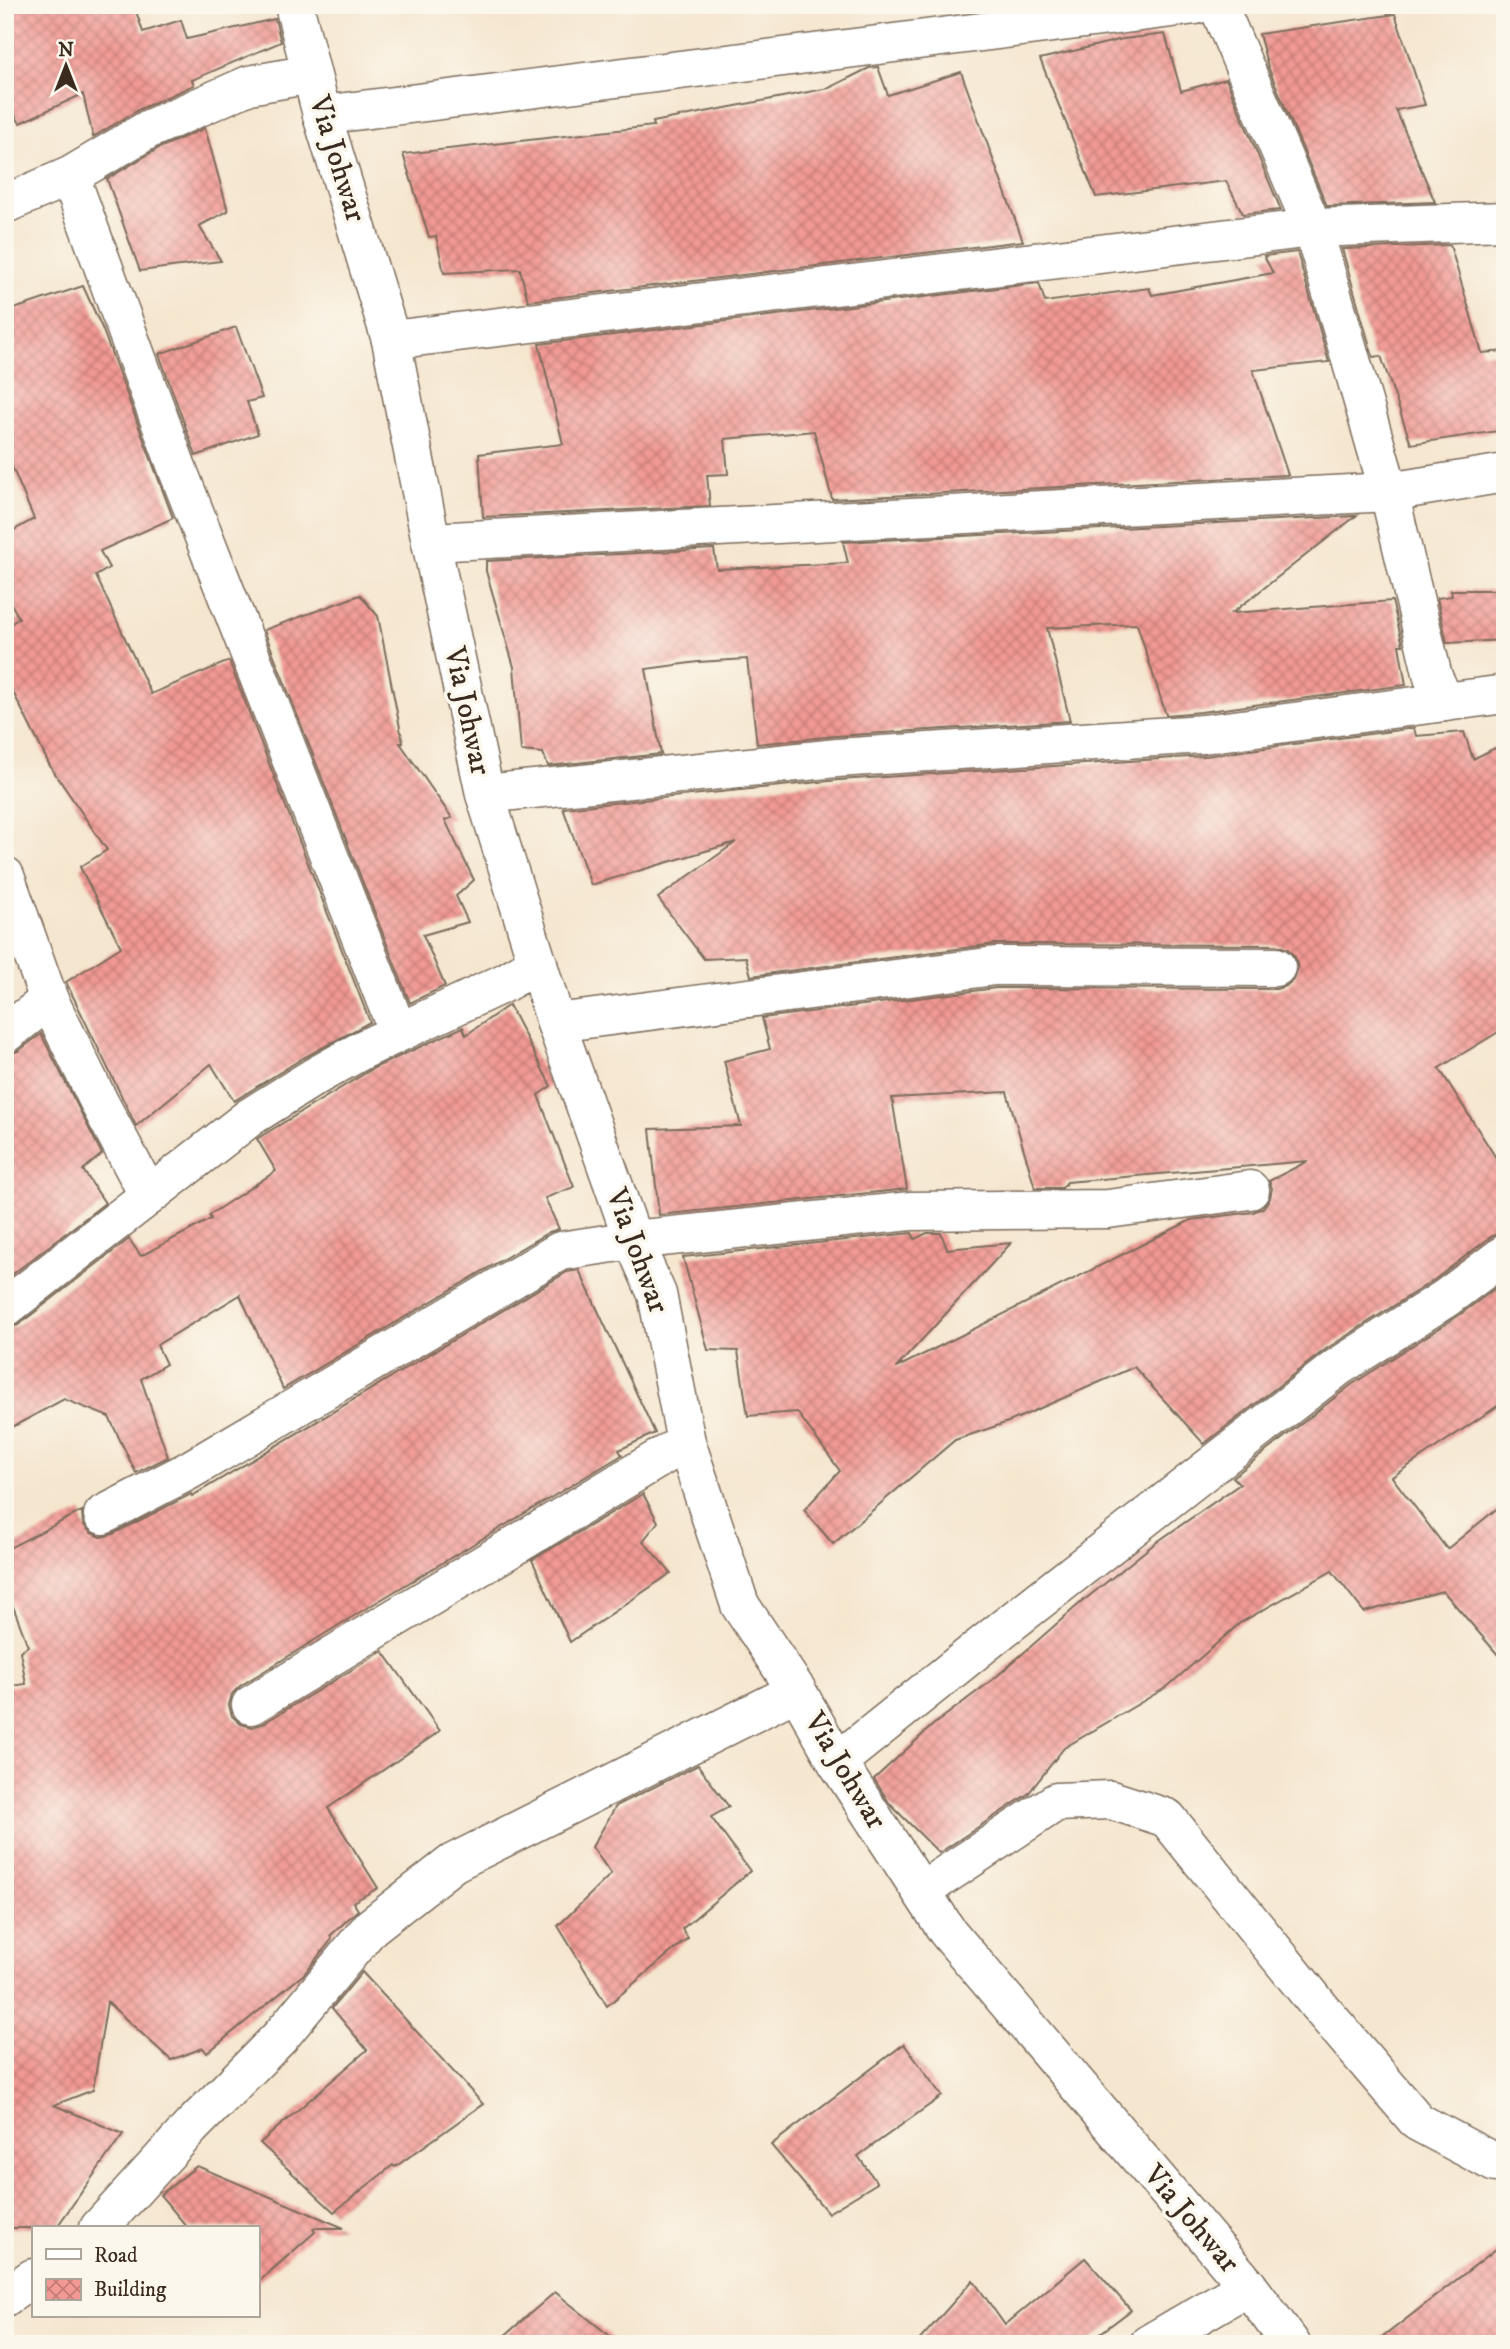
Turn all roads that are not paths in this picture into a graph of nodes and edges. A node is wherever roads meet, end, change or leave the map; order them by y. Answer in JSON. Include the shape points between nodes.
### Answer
{"nodes":[{"id":1,"x":293,"y":5,"type":"edge"},
{"id":2,"x":1196,"y":5,"type":"edge"},
{"id":3,"x":1218,"y":5,"type":"edge"},
{"id":4,"x":311,"y":74,"type":"junction"},
{"id":5,"x":323,"y":115,"type":"junction"},
{"id":6,"x":70,"y":176,"type":"junction"},
{"id":7,"x":5,"y":204,"type":"edge"},
{"id":8,"x":1505,"y":221,"type":"edge"},
{"id":9,"x":1313,"y":228,"type":"junction"},
{"id":10,"x":391,"y":340,"type":"junction"},
{"id":11,"x":1505,"y":474,"type":"edge"},
{"id":12,"x":1389,"y":492,"type":"junction"},
{"id":13,"x":431,"y":542,"type":"junction"},
{"id":14,"x":1505,"y":694,"type":"edge"},
{"id":15,"x":1445,"y":702,"type":"junction"},
{"id":16,"x":485,"y":794,"type":"junction"},
{"id":17,"x":5,"y":876,"type":"edge"},
{"id":18,"x":538,"y":963,"type":"junction"},
{"id":19,"x":1276,"y":967,"type":"dead end"},
{"id":20,"x":49,"y":1000,"type":"junction"},
{"id":21,"x":556,"y":1023,"type":"junction"},
{"id":22,"x":398,"y":1032,"type":"junction"},
{"id":23,"x":5,"y":1034,"type":"edge"},
{"id":24,"x":1250,"y":1190,"type":"dead end"},
{"id":25,"x":149,"y":1196,"type":"junction"},
{"id":26,"x":633,"y":1240,"type":"junction"},
{"id":27,"x":1505,"y":1254,"type":"edge"},
{"id":28,"x":5,"y":1308,"type":"edge"},
{"id":29,"x":686,"y":1442,"type":"junction"},
{"id":30,"x":103,"y":1516,"type":"dead end"},
{"id":31,"x":797,"y":1691,"type":"junction"},
{"id":32,"x":251,"y":1705,"type":"dead end"},
{"id":33,"x":837,"y":1762,"type":"junction"},
{"id":34,"x":921,"y":1891,"type":"junction"},
{"id":35,"x":1505,"y":2162,"type":"edge"},
{"id":36,"x":101,"y":2226,"type":"edge"},
{"id":37,"x":32,"y":2279,"type":"edge"},
{"id":38,"x":1248,"y":2286,"type":"junction"},
{"id":39,"x":5,"y":2297,"type":"edge"},
{"id":40,"x":1149,"y":2344,"type":"edge"},
{"id":41,"x":1291,"y":2344,"type":"edge"}],
"edges":[{"from":1,"to":4,"type":"street","name":"Via Johwar"},
{"from":2,"to":5,"type":"street"},
{"from":3,"to":9,"type":"street"},
{"from":4,"to":5,"type":"street","name":"Via Johwar"},
{"from":4,"to":6,"type":"street","via":[[249,85],[149,129]]},
{"from":5,"to":10,"type":"street","name":"Via Johwar"},
{"from":6,"to":7,"type":"street"},
{"from":6,"to":22,"type":"street","via":[[179,473]]},
{"from":8,"to":9,"type":"street"},
{"from":9,"to":10,"type":"street"},
{"from":9,"to":12,"type":"street"},
{"from":10,"to":13,"type":"street","name":"Via Johwar"},
{"from":11,"to":12,"type":"street"},
{"from":12,"to":13,"type":"street"},
{"from":12,"to":15,"type":"street","via":[[1433,677]]},
{"from":13,"to":16,"type":"street","name":"Via Johwar"},
{"from":14,"to":15,"type":"street"},
{"from":15,"to":16,"type":"street","via":[[1203,734],[837,758]]},
{"from":16,"to":18,"type":"street","name":"Via Johwar"},
{"from":17,"to":20,"type":"street"},
{"from":18,"to":21,"type":"street","name":"Via Johwar"},
{"from":18,"to":22,"type":"street"},
{"from":19,"to":21,"type":"street","via":[[995,966]]},
{"from":20,"to":23,"type":"street"},
{"from":20,"to":25,"type":"street"},
{"from":21,"to":26,"type":"street","name":"Via Johwar"},
{"from":22,"to":25,"type":"street","via":[[250,1117]]},
{"from":24,"to":26,"type":"street","via":[[1108,1209],[911,1211]]},
{"from":25,"to":28,"type":"street"},
{"from":26,"to":29,"type":"street","name":"Via Johwar","via":[[657,1294]]},
{"from":26,"to":30,"type":"street","via":[[560,1251],[188,1471]]},
{"from":27,"to":33,"type":"street","via":[[1338,1367]]},
{"from":29,"to":31,"type":"street","name":"Via Johwar","via":[[740,1605]]},
{"from":29,"to":32,"type":"street"},
{"from":31,"to":33,"type":"street","name":"Via Johwar"},
{"from":31,"to":36,"type":"street","via":[[453,1863],[371,1927],[280,2037]]},
{"from":33,"to":34,"type":"street","name":"Via Johwar"},
{"from":34,"to":35,"type":"street","via":[[1056,1801],[1111,1800],[1167,1818],[1418,2122],[1495,2163]]},
{"from":34,"to":38,"type":"street","name":"Via Johwar","via":[[947,1931]]},
{"from":37,"to":39,"type":"street"},
{"from":38,"to":40,"type":"street"},
{"from":38,"to":41,"type":"street","name":"Via Johwar"}]}
